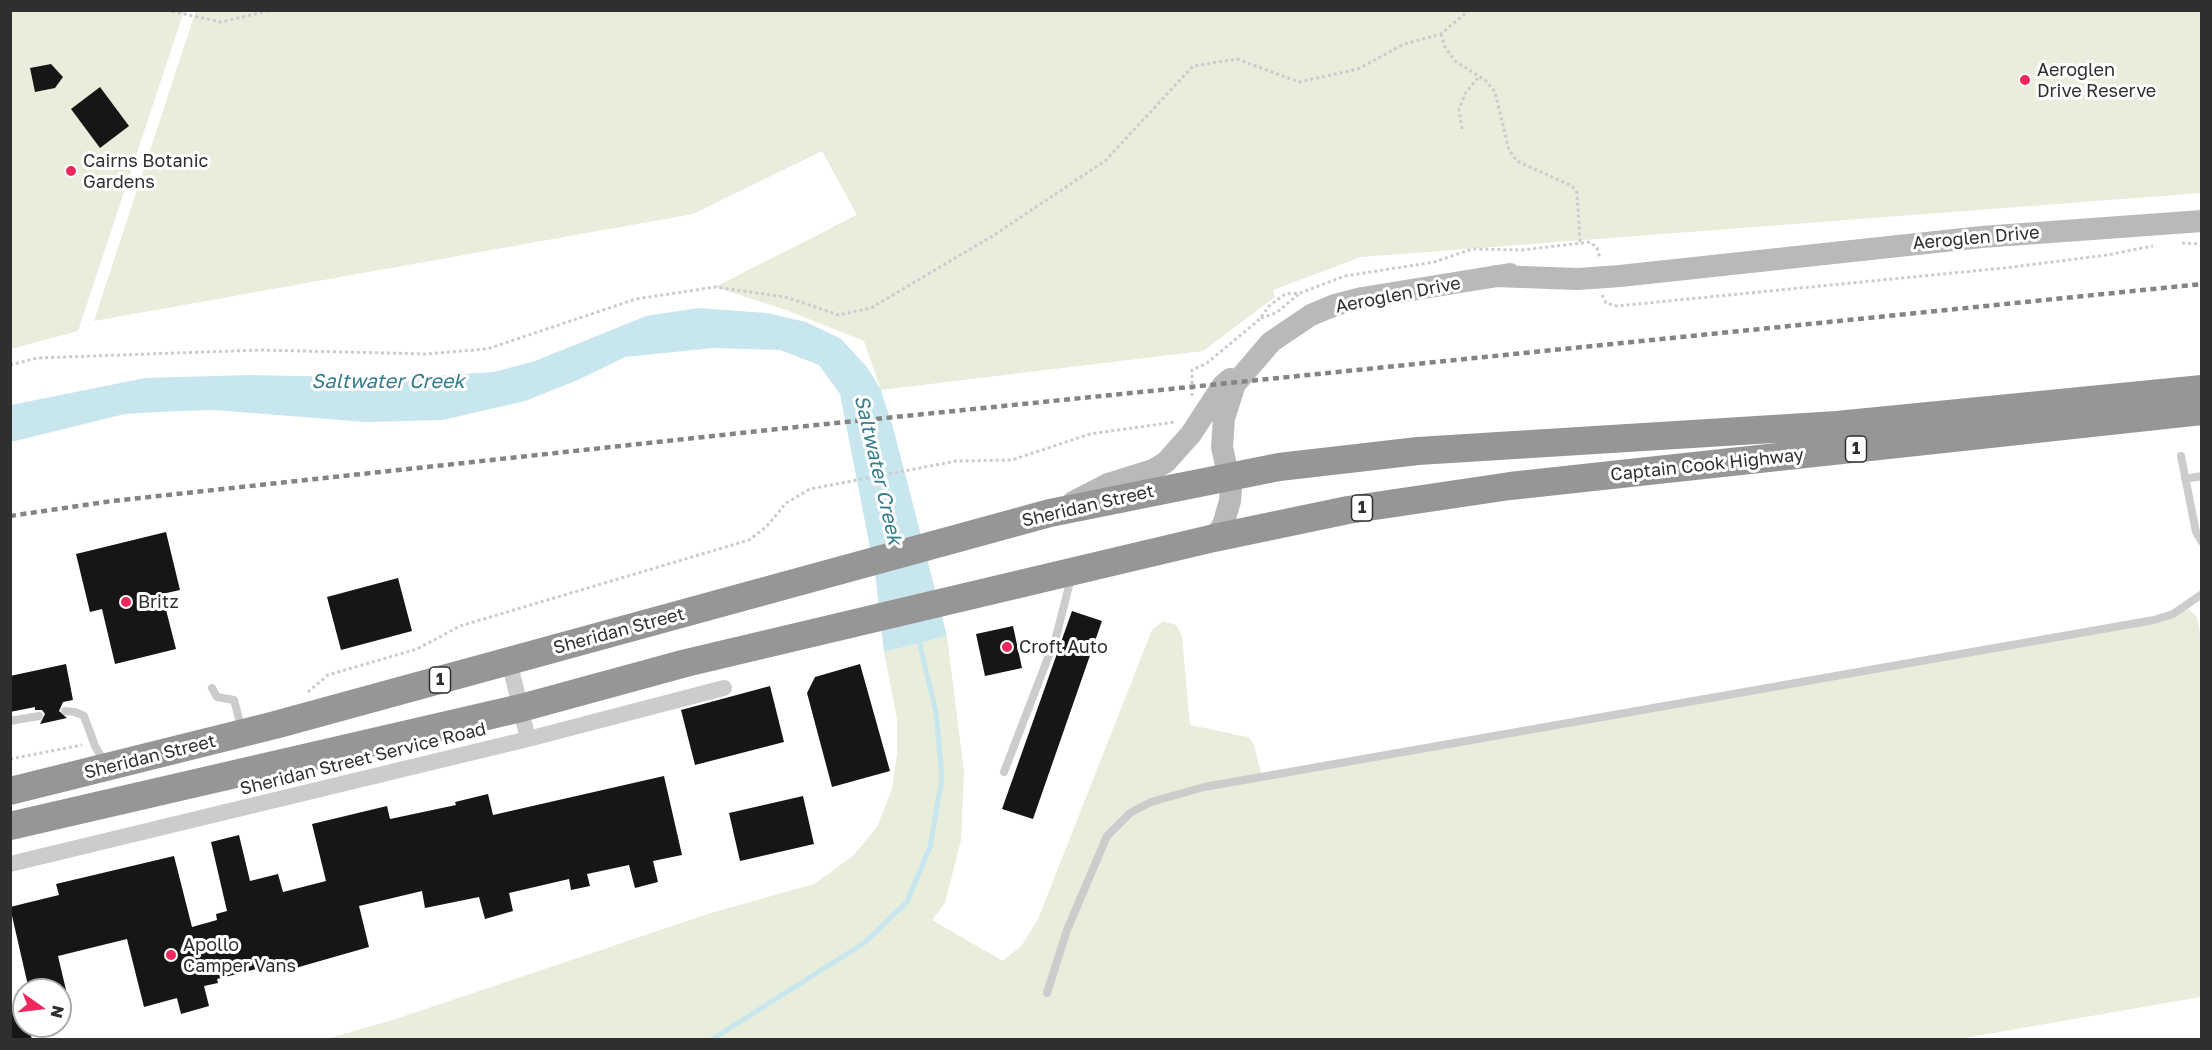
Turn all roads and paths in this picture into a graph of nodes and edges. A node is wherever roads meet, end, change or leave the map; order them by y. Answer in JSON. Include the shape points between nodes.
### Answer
{"nodes":[{"id":1,"x":166,"y":10,"type":"edge"},
{"id":2,"x":272,"y":10,"type":"edge"},
{"id":3,"x":1470,"y":10,"type":"edge"},
{"id":4,"x":1441,"y":34,"type":"junction"},
{"id":5,"x":1479,"y":76,"type":"junction"},
{"id":6,"x":1462,"y":129,"type":"dead end"},
{"id":7,"x":2202,"y":221,"type":"edge"},
{"id":8,"x":1580,"y":243,"type":"junction"},
{"id":9,"x":2180,"y":243,"type":"dead end"},
{"id":10,"x":2160,"y":244,"type":"dead end"},
{"id":11,"x":2202,"y":244,"type":"edge"},
{"id":12,"x":1599,"y":254,"type":"dead end"},
{"id":13,"x":1299,"y":292,"type":"junction"},
{"id":14,"x":1602,"y":292,"type":"dead end"},
{"id":15,"x":1260,"y":319,"type":"junction"},
{"id":16,"x":10,"y":365,"type":"edge"},
{"id":17,"x":1248,"y":366,"type":"junction"},
{"id":18,"x":2202,"y":389,"type":"edge"},
{"id":19,"x":1192,"y":399,"type":"dead end"},
{"id":20,"x":2202,"y":411,"type":"edge"},
{"id":21,"x":1176,"y":422,"type":"dead end"},
{"id":22,"x":2181,"y":456,"type":"dead end"},
{"id":23,"x":2202,"y":476,"type":"edge"},
{"id":24,"x":1228,"y":477,"type":"junction"},
{"id":25,"x":2185,"y":479,"type":"junction"},
{"id":26,"x":1050,"y":513,"type":"junction"},
{"id":27,"x":1214,"y":538,"type":"junction"},
{"id":28,"x":2202,"y":542,"type":"edge"},
{"id":29,"x":1071,"y":572,"type":"junction"},
{"id":30,"x":2202,"y":594,"type":"edge"},
{"id":31,"x":509,"y":661,"type":"junction"},
{"id":32,"x":724,"y":687,"type":"dead end"},
{"id":33,"x":212,"y":688,"type":"dead end"},
{"id":34,"x":305,"y":695,"type":"dead end"},
{"id":35,"x":520,"y":708,"type":"junction"},
{"id":36,"x":65,"y":711,"type":"dead end"},
{"id":37,"x":39,"y":716,"type":"dead end"},
{"id":38,"x":10,"y":721,"type":"edge"},
{"id":39,"x":243,"y":733,"type":"junction"},
{"id":40,"x":528,"y":739,"type":"junction"},
{"id":41,"x":102,"y":757,"type":"junction"},
{"id":42,"x":10,"y":759,"type":"edge"},
{"id":43,"x":1004,"y":772,"type":"dead end"},
{"id":44,"x":10,"y":791,"type":"edge"},
{"id":45,"x":10,"y":826,"type":"edge"},
{"id":46,"x":10,"y":864,"type":"edge"},
{"id":47,"x":1047,"y":993,"type":"dead end"}],
"edges":[{"from":1,"to":2,"type":"path","via":[[221,22]]},
{"from":3,"to":4,"type":"path"},
{"from":4,"to":5,"type":"path","via":[[1444,47],[1455,62]]},
{"from":4,"to":16,"type":"path","via":[[1404,44],[1358,69],[1299,82],[1237,59],[1193,66],[1105,161],[994,235],[871,308],[839,315],[785,297],[715,287],[636,299],[488,349],[427,354],[248,351],[37,358]]},
{"from":5,"to":6,"type":"path","via":[[1459,109]]},
{"from":5,"to":8,"type":"path","via":[[1495,92],[1509,150],[1517,161],[1572,186],[1577,193]]},
{"from":7,"to":17,"type":"street","name":"Aeroglen Drive","via":[[1982,237],[1578,279],[1495,276],[1335,306],[1294,325]]},
{"from":8,"to":12,"type":"path","via":[[1595,244]]},
{"from":8,"to":13,"type":"path","via":[[1522,250],[1472,249],[1434,262],[1345,276]]},
{"from":9,"to":11,"type":"path"},
{"from":10,"to":14,"type":"path","via":[[2004,268],[1617,306],[1606,303]]},
{"from":13,"to":15,"type":"path","via":[[1276,313]]},
{"from":13,"to":15,"type":"path","via":[[1285,294]]},
{"from":15,"to":19,"type":"path","via":[[1207,363],[1192,370]]},
{"from":17,"to":24,"type":"street","name":"Aeroglen Drive","via":[[1235,384],[1222,428]]},
{"from":17,"to":26,"type":"street","name":"Aeroglen Drive","via":[[1223,385],[1191,434],[1166,462],[1108,484]]},
{"from":18,"to":24,"type":"highway","name":"Captain Cook Highway","number":"1","via":[[1837,425],[1418,451]]},
{"from":20,"to":27,"type":"highway","name":"Captain Cook Highway","number":"1","via":[[1486,489],[1348,510]]},
{"from":21,"to":34,"type":"path","via":[[1090,434],[1012,460],[956,461],[810,489],[793,498],[759,533],[741,543],[460,627],[417,649],[328,675]]},
{"from":22,"to":25,"type":"lane"},
{"from":23,"to":25,"type":"lane"},
{"from":24,"to":26,"type":"highway","name":"Sheridan Street","number":"1"},
{"from":24,"to":27,"type":"street","name":"Aeroglen Drive","via":[[1228,513]]},
{"from":25,"to":28,"type":"lane","via":[[2196,532]]},
{"from":26,"to":31,"type":"highway","name":"Sheridan Street","number":"1"},
{"from":27,"to":29,"type":"highway","name":"Sheridan Street","number":"1"},
{"from":29,"to":35,"type":"highway","name":"Sheridan Street","number":"1","via":[[686,663]]},
{"from":29,"to":43,"type":"lane","via":[[1056,637]]},
{"from":30,"to":47,"type":"lane","via":[[2173,614],[2154,620],[1204,787],[1151,802],[1130,813],[1107,836],[1067,930]]},
{"from":31,"to":35,"type":"street"},
{"from":31,"to":39,"type":"highway","name":"Sheridan Street","number":"1"},
{"from":32,"to":40,"type":"street","name":"Sheridan Street Service Road"},
{"from":33,"to":39,"type":"lane","via":[[214,695],[236,703]]},
{"from":35,"to":40,"type":"street"},
{"from":35,"to":45,"type":"highway","name":"Sheridan Street","number":"1"},
{"from":36,"to":41,"type":"lane","via":[[84,716]]},
{"from":37,"to":38,"type":"lane"},
{"from":39,"to":41,"type":"highway","name":"Sheridan Street","number":"1"},
{"from":40,"to":46,"type":"street","name":"Sheridan Street Service Road"},
{"from":41,"to":42,"type":"path","via":[[71,745]]},
{"from":41,"to":44,"type":"highway","name":"Sheridan Street","number":"1"}]}
